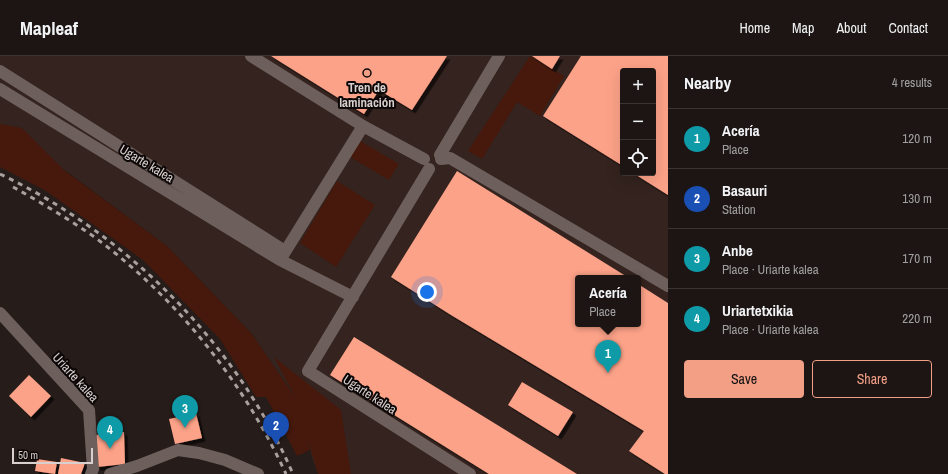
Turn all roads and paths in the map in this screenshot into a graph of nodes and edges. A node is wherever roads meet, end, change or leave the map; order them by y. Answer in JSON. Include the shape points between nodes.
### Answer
{"nodes":[{"id":1,"x":251,"y":56,"type":"edge"},
{"id":2,"x":499,"y":56,"type":"edge"},
{"id":3,"x":0,"y":71,"type":"edge"},
{"id":4,"x":0,"y":90,"type":"edge"},
{"id":5,"x":363,"y":126,"type":"junction"},
{"id":6,"x":441,"y":157,"type":"junction"},
{"id":7,"x":427,"y":164,"type":"junction"},
{"id":8,"x":282,"y":256,"type":"junction"},
{"id":9,"x":667,"y":283,"type":"edge"},
{"id":10,"x":353,"y":297,"type":"junction"},
{"id":11,"x":0,"y":313,"type":"edge"},
{"id":12,"x":91,"y":474,"type":"edge"},
{"id":13,"x":110,"y":474,"type":"edge"},
{"id":14,"x":258,"y":474,"type":"edge"},
{"id":15,"x":470,"y":474,"type":"edge"}],
"edges":[{"from":1,"to":5,"type":"street"},
{"from":2,"to":6,"type":"street"},
{"from":3,"to":8,"type":"street"},
{"from":4,"to":8,"type":"street","name":"Ugarte kalea"},
{"from":5,"to":7,"type":"street"},
{"from":5,"to":8,"type":"street"},
{"from":6,"to":7,"type":"street","via":[[435,152],[429,153],[425,156]]},
{"from":6,"to":9,"type":"street","via":[[450,158]]},
{"from":7,"to":10,"type":"street","name":"Ugarte kalea"},
{"from":8,"to":10,"type":"street","name":"Ugarte kalea"},
{"from":10,"to":15,"type":"street","name":"Ugarte kalea","via":[[308,371]]},
{"from":11,"to":12,"type":"street","name":"Uriarte kalea","via":[[89,410],[93,469]]},
{"from":13,"to":14,"type":"street","via":[[178,450],[225,460]]}]}
